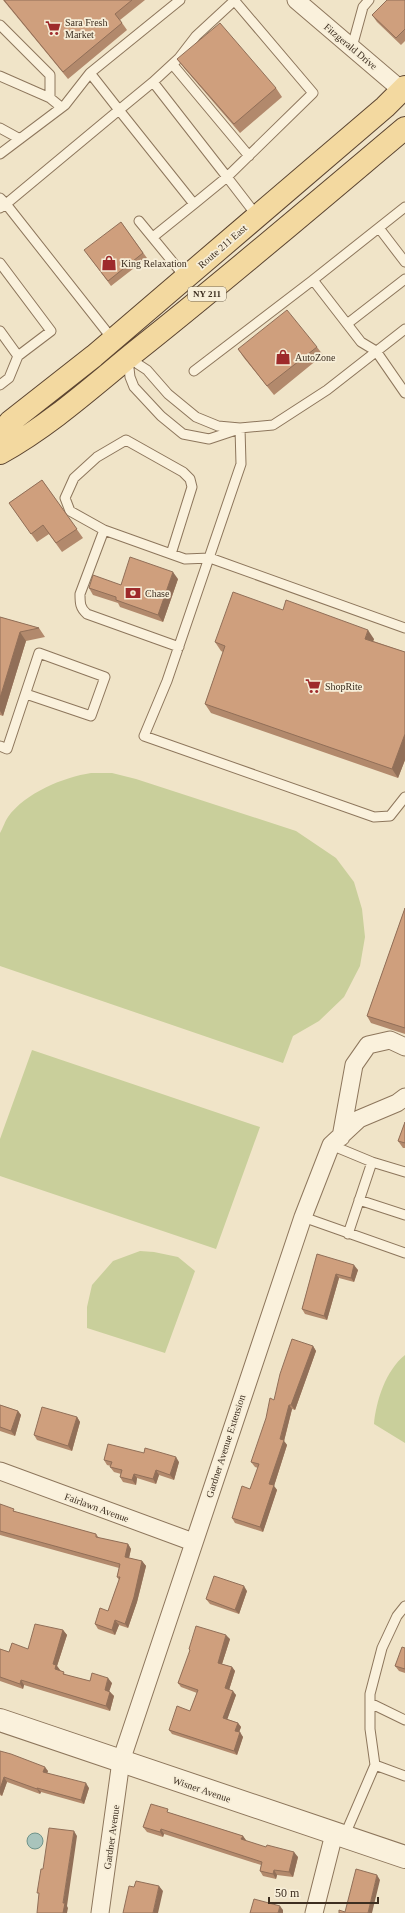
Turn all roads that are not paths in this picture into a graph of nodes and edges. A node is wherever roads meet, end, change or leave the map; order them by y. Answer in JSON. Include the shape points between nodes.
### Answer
{"nodes":[{"id":1,"x":180,"y":0,"type":"edge"},
{"id":2,"x":235,"y":0,"type":"edge"},
{"id":3,"x":369,"y":0,"type":"edge"},
{"id":4,"x":298,"y":1,"type":"edge"},
{"id":5,"x":0,"y":25,"type":"edge"},
{"id":6,"x":352,"y":47,"type":"junction"},
{"id":7,"x":173,"y":65,"type":"junction"},
{"id":8,"x":90,"y":73,"type":"junction"},
{"id":9,"x":0,"y":76,"type":"edge"},
{"id":10,"x":153,"y":82,"type":"junction"},
{"id":11,"x":404,"y":90,"type":"edge"},
{"id":12,"x":50,"y":98,"type":"junction"},
{"id":13,"x":61,"y":107,"type":"junction"},
{"id":14,"x":119,"y":110,"type":"junction"},
{"id":15,"x":0,"y":128,"type":"edge"},
{"id":16,"x":405,"y":128,"type":"edge"},
{"id":17,"x":20,"y":139,"type":"junction"},
{"id":18,"x":0,"y":154,"type":"edge"},
{"id":19,"x":248,"y":156,"type":"junction"},
{"id":20,"x":227,"y":177,"type":"junction"},
{"id":21,"x":2,"y":203,"type":"edge"},
{"id":22,"x":194,"y":204,"type":"junction"},
{"id":23,"x":405,"y":208,"type":"edge"},
{"id":24,"x":257,"y":216,"type":"junction"},
{"id":25,"x":140,"y":221,"type":"dead end"},
{"id":26,"x":379,"y":228,"type":"junction"},
{"id":27,"x":153,"y":237,"type":"junction"},
{"id":28,"x":405,"y":262,"type":"edge"},
{"id":29,"x":0,"y":263,"type":"edge"},
{"id":30,"x":186,"y":277,"type":"junction"},
{"id":31,"x":405,"y":279,"type":"edge"},
{"id":32,"x":313,"y":280,"type":"junction"},
{"id":33,"x":347,"y":324,"type":"junction"},
{"id":34,"x":405,"y":329,"type":"edge"},
{"id":35,"x":0,"y":331,"type":"edge"},
{"id":36,"x":113,"y":339,"type":"junction"},
{"id":37,"x":376,"y":352,"type":"junction"},
{"id":38,"x":18,"y":356,"type":"junction"},
{"id":39,"x":128,"y":358,"type":"junction"},
{"id":40,"x":194,"y":371,"type":"dead end"},
{"id":41,"x":0,"y":385,"type":"edge"},
{"id":42,"x":405,"y":393,"type":"edge"},
{"id":43,"x":240,"y":428,"type":"junction"},
{"id":44,"x":0,"y":433,"type":"edge"},
{"id":45,"x":0,"y":453,"type":"edge"},
{"id":46,"x":104,"y":530,"type":"junction"},
{"id":47,"x":171,"y":554,"type":"junction"},
{"id":48,"x":210,"y":558,"type":"junction"},
{"id":49,"x":405,"y":628,"type":"edge"},
{"id":50,"x":179,"y":647,"type":"junction"},
{"id":51,"x":26,"y":694,"type":"junction"},
{"id":52,"x":0,"y":746,"type":"edge"},
{"id":53,"x":405,"y":797,"type":"edge"},
{"id":54,"x":405,"y":1046,"type":"edge"},
{"id":55,"x":405,"y":1096,"type":"edge"},
{"id":56,"x":336,"y":1141,"type":"junction"},
{"id":57,"x":372,"y":1162,"type":"junction"},
{"id":58,"x":405,"y":1172,"type":"edge"},
{"id":59,"x":359,"y":1200,"type":"junction"},
{"id":60,"x":405,"y":1215,"type":"edge"},
{"id":61,"x":303,"y":1217,"type":"junction"},
{"id":62,"x":348,"y":1234,"type":"junction"},
{"id":63,"x":405,"y":1253,"type":"edge"},
{"id":64,"x":0,"y":1471,"type":"edge"},
{"id":65,"x":193,"y":1542,"type":"junction"},
{"id":66,"x":405,"y":1606,"type":"edge"},
{"id":67,"x":370,"y":1703,"type":"junction"},
{"id":68,"x":0,"y":1720,"type":"edge"},
{"id":69,"x":405,"y":1720,"type":"edge"},
{"id":70,"x":121,"y":1761,"type":"junction"},
{"id":71,"x":375,"y":1765,"type":"junction"},
{"id":72,"x":405,"y":1776,"type":"edge"},
{"id":73,"x":339,"y":1836,"type":"junction"},
{"id":74,"x":405,"y":1857,"type":"edge"},
{"id":75,"x":100,"y":1913,"type":"edge"},
{"id":76,"x":314,"y":1913,"type":"edge"}],
"edges":[{"from":1,"to":8,"type":"lane"},
{"from":2,"to":7,"type":"lane","via":[[196,36]]},
{"from":2,"to":19,"type":"lane","via":[[313,93]]},
{"from":3,"to":6,"type":"lane","via":[[363,7]]},
{"from":4,"to":6,"type":"street","name":"Fitzgerald Drive"},
{"from":5,"to":12,"type":"lane","via":[[50,75]]},
{"from":6,"to":11,"type":"street","name":"Fitzgerald Drive"},
{"from":7,"to":10,"type":"lane"},
{"from":7,"to":19,"type":"lane"},
{"from":8,"to":13,"type":"lane"},
{"from":8,"to":14,"type":"lane"},
{"from":9,"to":12,"type":"lane"},
{"from":10,"to":14,"type":"lane"},
{"from":10,"to":20,"type":"lane"},
{"from":11,"to":24,"type":"main road","name":"Route 211 East","number":"NY 211"},
{"from":12,"to":13,"type":"lane"},
{"from":13,"to":17,"type":"lane"},
{"from":14,"to":21,"type":"lane"},
{"from":14,"to":22,"type":"lane"},
{"from":15,"to":17,"type":"lane"},
{"from":16,"to":39,"type":"main road","number":"NY 211"},
{"from":17,"to":18,"type":"lane"},
{"from":19,"to":20,"type":"lane"},
{"from":20,"to":22,"type":"lane"},
{"from":20,"to":24,"type":"lane"},
{"from":21,"to":36,"type":"lane"},
{"from":22,"to":27,"type":"lane"},
{"from":23,"to":26,"type":"lane"},
{"from":24,"to":30,"type":"main road","name":"Route 211 East","number":"NY 211"},
{"from":25,"to":27,"type":"lane"},
{"from":26,"to":28,"type":"lane"},
{"from":26,"to":32,"type":"lane"},
{"from":27,"to":30,"type":"lane"},
{"from":29,"to":38,"type":"lane","via":[[51,331]]},
{"from":30,"to":36,"type":"main road","name":"Route 211 East","number":"NY 211"},
{"from":31,"to":33,"type":"lane"},
{"from":32,"to":33,"type":"lane"},
{"from":32,"to":40,"type":"lane"},
{"from":33,"to":37,"type":"lane","via":[[361,342]]},
{"from":34,"to":37,"type":"lane"},
{"from":35,"to":38,"type":"lane"},
{"from":36,"to":39,"type":"lane"},
{"from":36,"to":44,"type":"main road","name":"Route 211 East","number":"NY 211","via":[[10,422]]},
{"from":37,"to":42,"type":"lane"},
{"from":37,"to":43,"type":"lane","via":[[327,390],[273,425]]},
{"from":38,"to":41,"type":"lane","via":[[9,378]]},
{"from":39,"to":43,"type":"lane","via":[[147,370],[168,394],[196,417],[218,426]]},
{"from":39,"to":43,"type":"lane","via":[[134,387],[161,416],[183,434],[209,439]]},
{"from":39,"to":45,"type":"main road","number":"NY 211","via":[[23,440]]},
{"from":43,"to":48,"type":"lane","via":[[241,464]]},
{"from":46,"to":47,"type":"lane"},
{"from":46,"to":47,"type":"lane","via":[[70,511],[65,498],[74,478],[97,457],[126,440],[183,472],[190,479],[192,487]]},
{"from":46,"to":50,"type":"lane","via":[[80,594],[83,611]]},
{"from":47,"to":48,"type":"lane","via":[[185,559]]},
{"from":48,"to":49,"type":"lane"},
{"from":48,"to":50,"type":"lane"},
{"from":50,"to":53,"type":"lane","via":[[144,736],[374,817],[390,816]]},
{"from":51,"to":51,"type":"lane","via":[[40,653],[106,677],[91,716]]},
{"from":51,"to":52,"type":"lane","via":[[7,749]]},
{"from":54,"to":56,"type":"street","name":"Gardner Avenue Extension","via":[[390,1040],[368,1045],[354,1065]]},
{"from":55,"to":56,"type":"street","name":"Gardner Avenue Extension","via":[[359,1119]]},
{"from":56,"to":57,"type":"lane"},
{"from":56,"to":61,"type":"street","name":"Gardner Avenue Extension"},
{"from":57,"to":58,"type":"lane"},
{"from":57,"to":59,"type":"lane"},
{"from":59,"to":60,"type":"lane"},
{"from":59,"to":62,"type":"lane"},
{"from":61,"to":62,"type":"lane"},
{"from":61,"to":65,"type":"street","name":"Gardner Avenue Extension"},
{"from":62,"to":63,"type":"lane"},
{"from":64,"to":65,"type":"street","name":"Fairlawn Avenue"},
{"from":65,"to":70,"type":"street","name":"Gardner Avenue Extension"},
{"from":66,"to":67,"type":"lane","via":[[397,1616],[382,1648]]},
{"from":67,"to":69,"type":"lane"},
{"from":67,"to":71,"type":"lane","via":[[370,1729]]},
{"from":68,"to":70,"type":"street","name":"Wisner Avenue"},
{"from":70,"to":73,"type":"street","name":"Wisner Avenue"},
{"from":70,"to":75,"type":"street","name":"Gardner Avenue"},
{"from":71,"to":72,"type":"lane"},
{"from":71,"to":73,"type":"lane"},
{"from":73,"to":74,"type":"street","name":"Wisner Avenue"},
{"from":73,"to":76,"type":"street"}]}
